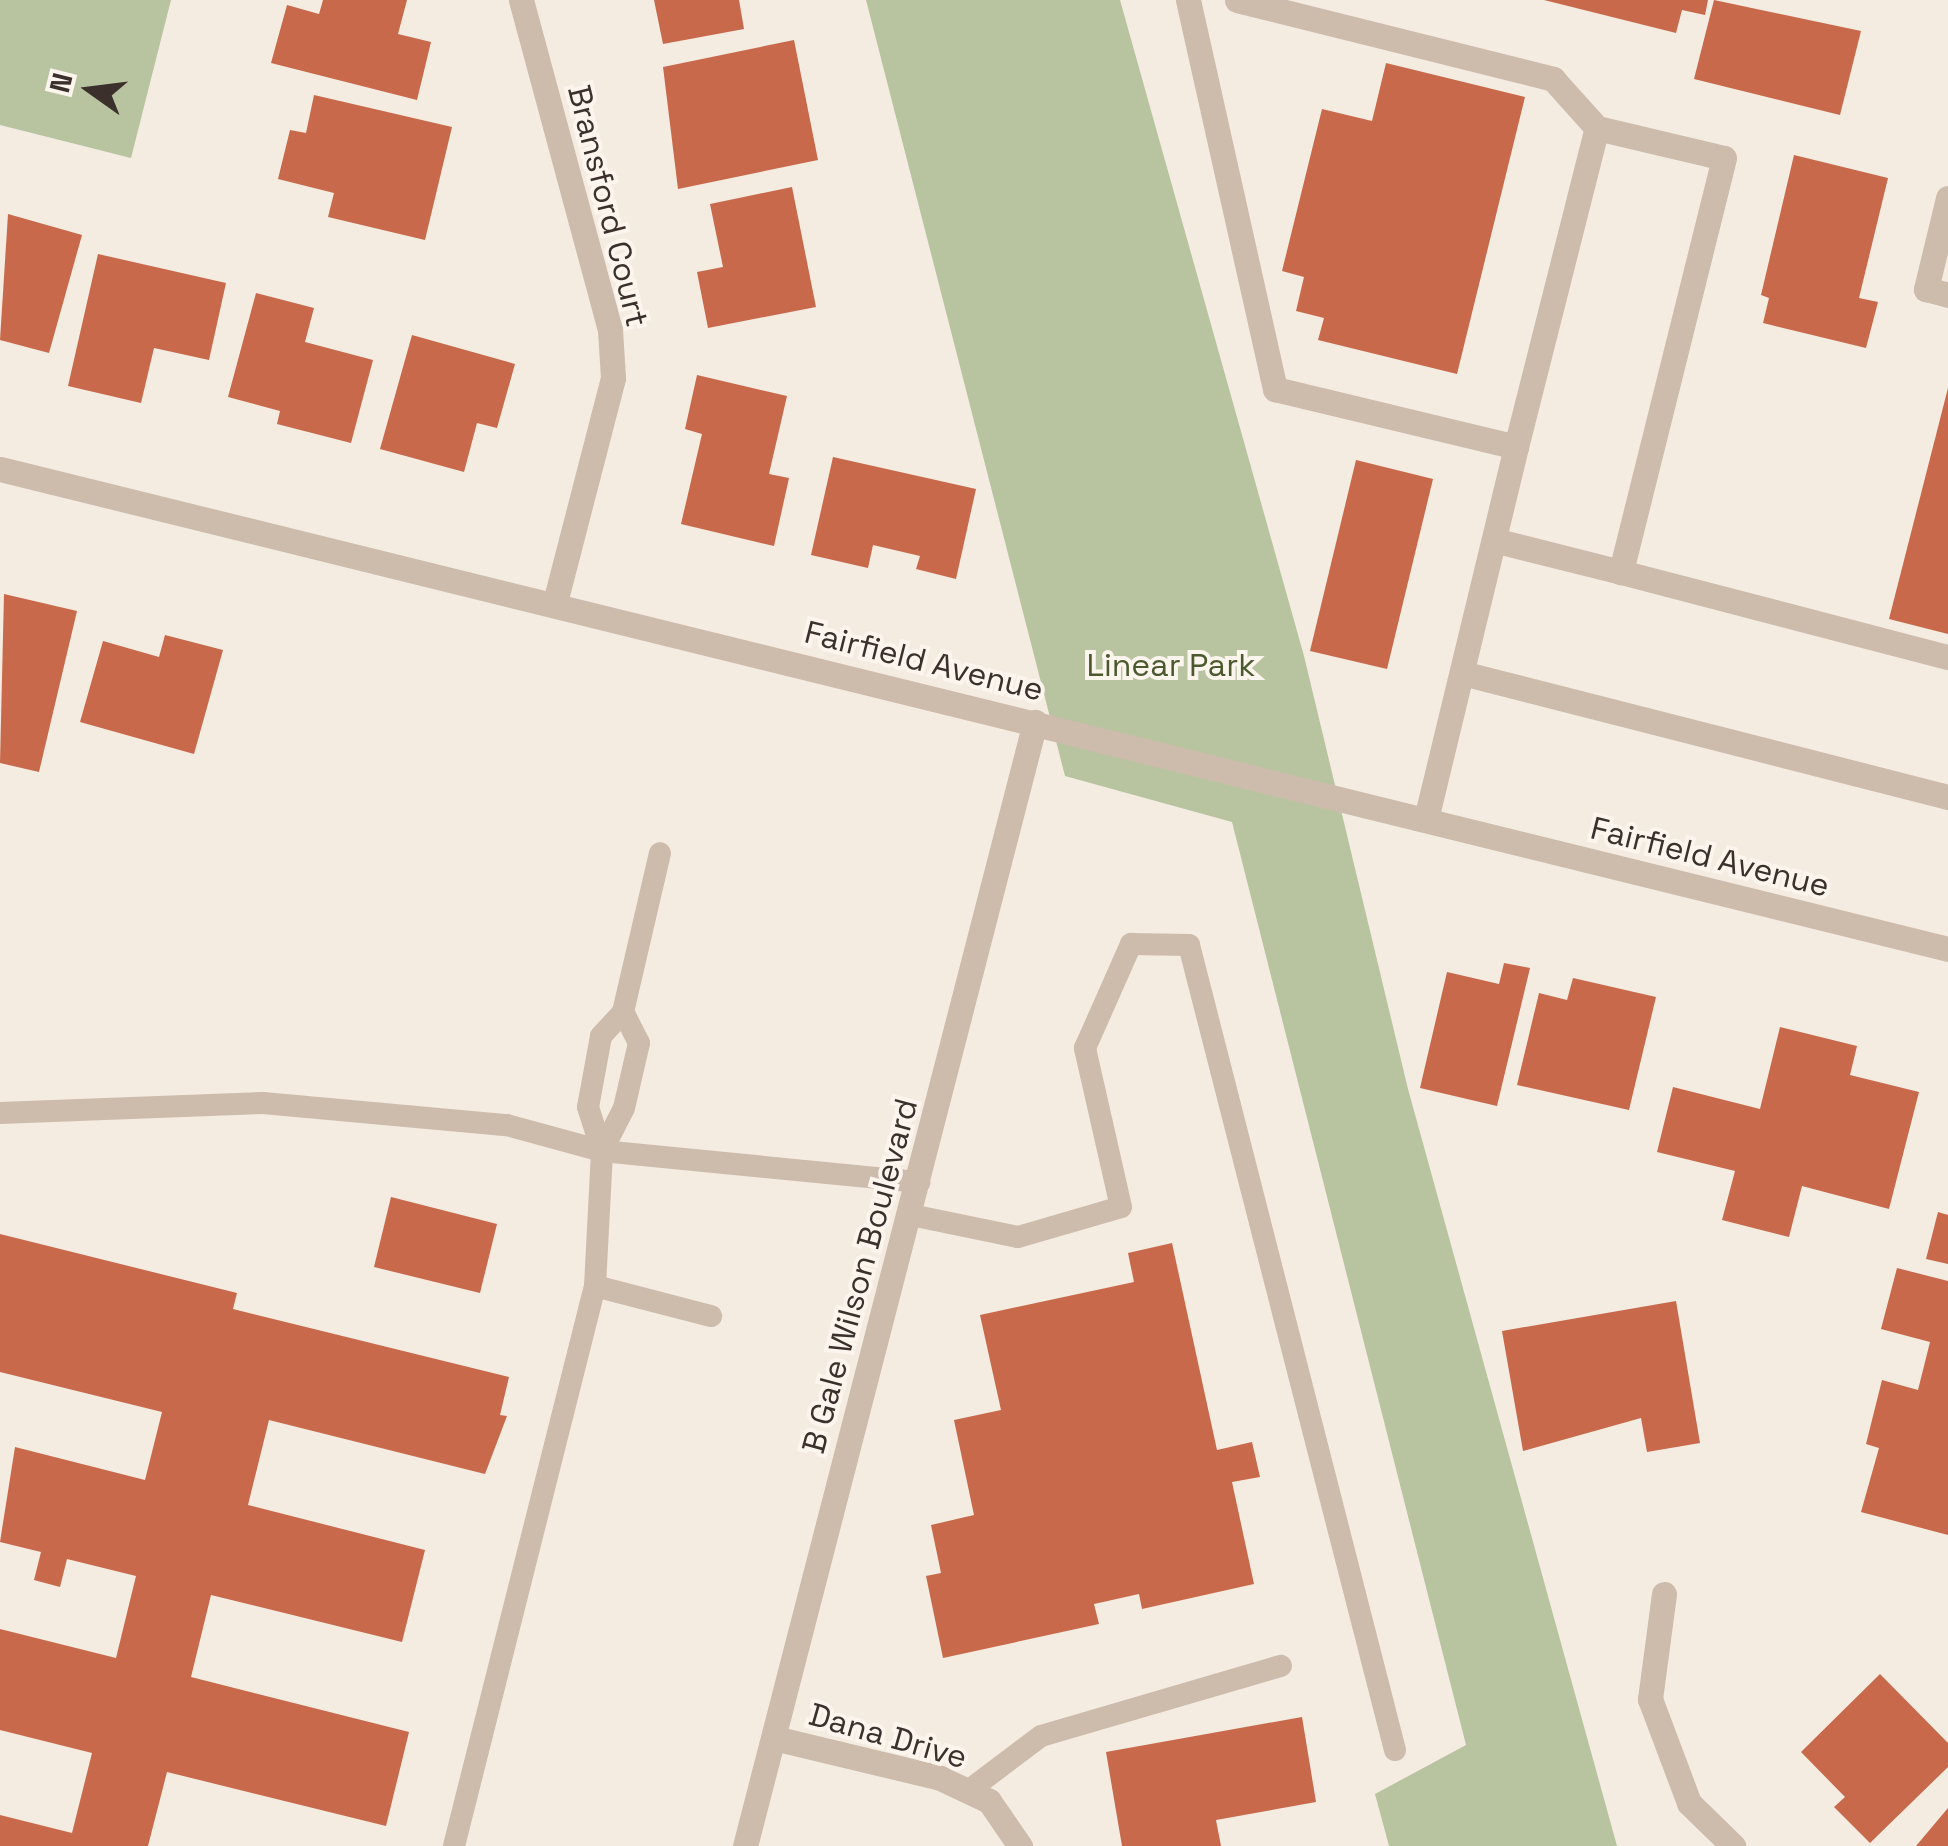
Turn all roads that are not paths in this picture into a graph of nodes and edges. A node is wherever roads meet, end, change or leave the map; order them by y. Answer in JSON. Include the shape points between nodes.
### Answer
{"nodes":[{"id":1,"x":521,"y":0,"type":"edge"},
{"id":2,"x":1188,"y":0,"type":"edge"},
{"id":3,"x":1237,"y":0,"type":"edge"},
{"id":4,"x":1597,"y":128,"type":"junction"},
{"id":5,"x":1948,"y":198,"type":"edge"},
{"id":6,"x":1948,"y":295,"type":"edge"},
{"id":7,"x":1516,"y":447,"type":"junction"},
{"id":8,"x":0,"y":468,"type":"edge"},
{"id":9,"x":1494,"y":540,"type":"junction"},
{"id":10,"x":1621,"y":572,"type":"junction"},
{"id":11,"x":555,"y":603,"type":"junction"},
{"id":12,"x":1948,"y":657,"type":"edge"},
{"id":13,"x":1462,"y":672,"type":"junction"},
{"id":14,"x":1035,"y":722,"type":"junction"},
{"id":15,"x":1948,"y":797,"type":"edge"},
{"id":16,"x":1426,"y":819,"type":"junction"},
{"id":17,"x":660,"y":853,"type":"dead end"},
{"id":18,"x":1948,"y":949,"type":"edge"},
{"id":19,"x":624,"y":1012,"type":"junction"},
{"id":20,"x":0,"y":1113,"type":"edge"},
{"id":21,"x":602,"y":1151,"type":"junction"},
{"id":22,"x":919,"y":1182,"type":"junction"},
{"id":23,"x":910,"y":1215,"type":"junction"},
{"id":24,"x":595,"y":1286,"type":"junction"},
{"id":25,"x":711,"y":1316,"type":"dead end"},
{"id":26,"x":1664,"y":1594,"type":"dead end"},
{"id":27,"x":1282,"y":1666,"type":"dead end"},
{"id":28,"x":774,"y":1738,"type":"junction"},
{"id":29,"x":1396,"y":1750,"type":"dead end"},
{"id":30,"x":968,"y":1791,"type":"junction"},
{"id":31,"x":454,"y":1846,"type":"edge"},
{"id":32,"x":745,"y":1846,"type":"edge"},
{"id":33,"x":1020,"y":1846,"type":"edge"},
{"id":34,"x":1733,"y":1846,"type":"edge"}],
"edges":[{"from":1,"to":11,"type":"street","name":"Bransford Court","via":[[610,330],[613,378]]},
{"from":2,"to":7,"type":"street","via":[[1274,389]]},
{"from":3,"to":4,"type":"street","via":[[1553,79]]},
{"from":4,"to":7,"type":"street"},
{"from":4,"to":10,"type":"street","via":[[1724,158]]},
{"from":5,"to":6,"type":"street","via":[[1926,290]]},
{"from":7,"to":9,"type":"street"},
{"from":8,"to":11,"type":"street","name":"Fairfield Avenue"},
{"from":9,"to":10,"type":"street"},
{"from":9,"to":13,"type":"street"},
{"from":10,"to":12,"type":"street"},
{"from":11,"to":14,"type":"street","name":"Fairfield Avenue"},
{"from":13,"to":15,"type":"street"},
{"from":13,"to":16,"type":"street"},
{"from":14,"to":16,"type":"street","name":"Fairfield Avenue"},
{"from":14,"to":22,"type":"street","name":"B Gale Wilson Boulevard"},
{"from":16,"to":18,"type":"street","name":"Fairfield Avenue"},
{"from":17,"to":19,"type":"lane"},
{"from":19,"to":21,"type":"lane","via":[[639,1044],[624,1108]]},
{"from":19,"to":21,"type":"lane","via":[[601,1036],[588,1107]]},
{"from":20,"to":21,"type":"lane","via":[[263,1103],[507,1125]]},
{"from":21,"to":22,"type":"lane"},
{"from":21,"to":24,"type":"lane"},
{"from":22,"to":23,"type":"street","name":"B Gale Wilson Boulevard"},
{"from":23,"to":28,"type":"street","name":"B Gale Wilson Boulevard"},
{"from":23,"to":29,"type":"lane","via":[[1018,1238],[1121,1207],[1085,1048],[1131,944],[1189,945]]},
{"from":24,"to":25,"type":"lane"},
{"from":24,"to":31,"type":"lane"},
{"from":26,"to":34,"type":"street","via":[[1650,1698],[1690,1804]]},
{"from":27,"to":30,"type":"lane","via":[[1040,1736]]},
{"from":28,"to":30,"type":"street","name":"Dana Drive"},
{"from":28,"to":32,"type":"street","name":"B Gale Wilson Boulevard"},
{"from":30,"to":33,"type":"street","name":"Dana Drive","via":[[988,1801]]}]}
